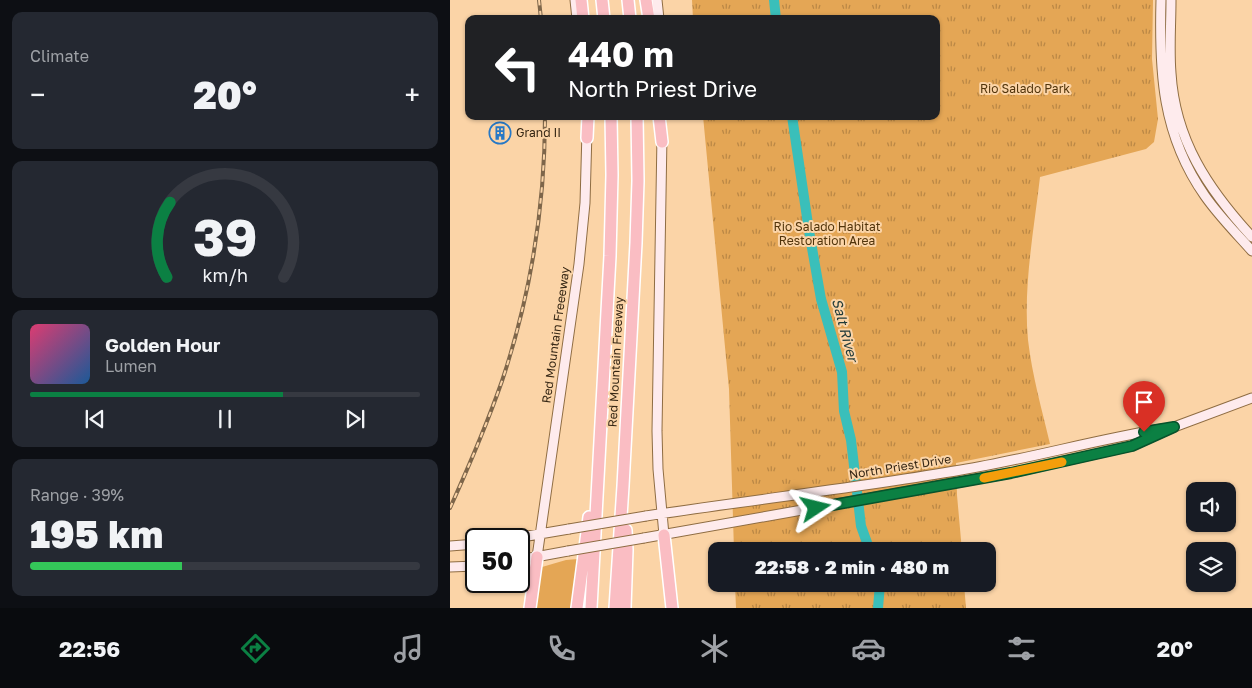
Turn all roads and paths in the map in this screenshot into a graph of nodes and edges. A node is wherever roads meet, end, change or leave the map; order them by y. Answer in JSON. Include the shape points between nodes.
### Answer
{"nodes":[{"id":1,"x":575,"y":0,"type":"edge"},
{"id":2,"x":581,"y":0,"type":"edge"},
{"id":3,"x":602,"y":0,"type":"edge"},
{"id":4,"x":628,"y":0,"type":"edge"},
{"id":5,"x":646,"y":0,"type":"edge"},
{"id":6,"x":657,"y":0,"type":"edge"},
{"id":7,"x":1161,"y":0,"type":"edge"},
{"id":8,"x":1171,"y":0,"type":"edge"},
{"id":9,"x":577,"y":15,"type":"edge"},
{"id":10,"x":583,"y":15,"type":"edge"},
{"id":11,"x":604,"y":15,"type":"edge"},
{"id":12,"x":630,"y":15,"type":"edge"},
{"id":13,"x":648,"y":15,"type":"edge"},
{"id":14,"x":659,"y":15,"type":"edge"},
{"id":15,"x":587,"y":120,"type":"edge"},
{"id":16,"x":611,"y":120,"type":"edge"},
{"id":17,"x":637,"y":120,"type":"edge"},
{"id":18,"x":661,"y":120,"type":"edge"},
{"id":19,"x":587,"y":138,"type":"joint"},
{"id":20,"x":662,"y":142,"type":"joint"},
{"id":21,"x":1252,"y":237,"type":"edge"},
{"id":22,"x":1252,"y":251,"type":"edge"},
{"id":23,"x":1252,"y":398,"type":"edge"},
{"id":24,"x":1174,"y":427,"type":"junction"},
{"id":25,"x":598,"y":451,"type":"junction"},
{"id":26,"x":624,"y":486,"type":"junction"},
{"id":27,"x":662,"y":514,"type":"junction"},
{"id":28,"x":540,"y":534,"type":"junction"},
{"id":29,"x":664,"y":535,"type":"junction"},
{"id":30,"x":530,"y":536,"type":"edge"},
{"id":31,"x":465,"y":545,"type":"edge"},
{"id":32,"x":450,"y":546,"type":"edge"},
{"id":33,"x":537,"y":557,"type":"junction"},
{"id":34,"x":530,"y":558,"type":"edge"},
{"id":35,"x":530,"y":608,"type":"edge"},
{"id":36,"x":577,"y":608,"type":"edge"},
{"id":37,"x":591,"y":608,"type":"edge"},
{"id":38,"x":615,"y":608,"type":"edge"},
{"id":39,"x":625,"y":608,"type":"edge"},
{"id":40,"x":672,"y":608,"type":"edge"}],
"edges":[{"from":1,"to":9,"type":"main road"},
{"from":2,"to":10,"type":"highway"},
{"from":3,"to":11,"type":"highway"},
{"from":4,"to":12,"type":"highway"},
{"from":5,"to":13,"type":"highway"},
{"from":6,"to":14,"type":"main road"},
{"from":7,"to":22,"type":"main road","via":[[1162,83],[1173,132],[1203,194]]},
{"from":8,"to":21,"type":"main road","via":[[1171,72],[1180,123],[1191,154],[1206,180]]},
{"from":15,"to":19,"type":"highway"},
{"from":16,"to":25,"type":"highway","name":"Red Mountain Freeway","via":[[610,249]]},
{"from":17,"to":26,"type":"highway","name":"Red Mountain Freeway","via":[[637,222]]},
{"from":18,"to":20,"type":"highway"},
{"from":19,"to":28,"type":"main road","name":"Red Mountain Freeeway","via":[[578,274]]},
{"from":20,"to":27,"type":"main road","via":[[657,431]]},
{"from":23,"to":24,"type":"main road","name":"North Priest Drive"},
{"from":24,"to":27,"type":"main road","name":"North Priest Drive","via":[[962,470]]},
{"from":24,"to":29,"type":"main road","name":"North Priest Drive","via":[[1132,446],[1036,468]]},
{"from":25,"to":36,"type":"highway"},
{"from":25,"to":37,"type":"highway","name":"Red Mountain Freeway"},
{"from":26,"to":38,"type":"highway","name":"Red Mountain Freeway"},
{"from":26,"to":39,"type":"highway"},
{"from":27,"to":28,"type":"main road","name":"North Priest Drive","bridge":true},
{"from":27,"to":29,"type":"main road"},
{"from":28,"to":30,"type":"main road","name":"North Priest Drive"},
{"from":28,"to":33,"type":"main road","name":"Red Mountain Freeeway"},
{"from":29,"to":33,"type":"main road","name":"North Priest Drive","bridge":true},
{"from":29,"to":40,"type":"highway"},
{"from":31,"to":32,"type":"main road"},
{"from":33,"to":34,"type":"main road","name":"North Priest Drive"},
{"from":33,"to":35,"type":"highway"}]}
